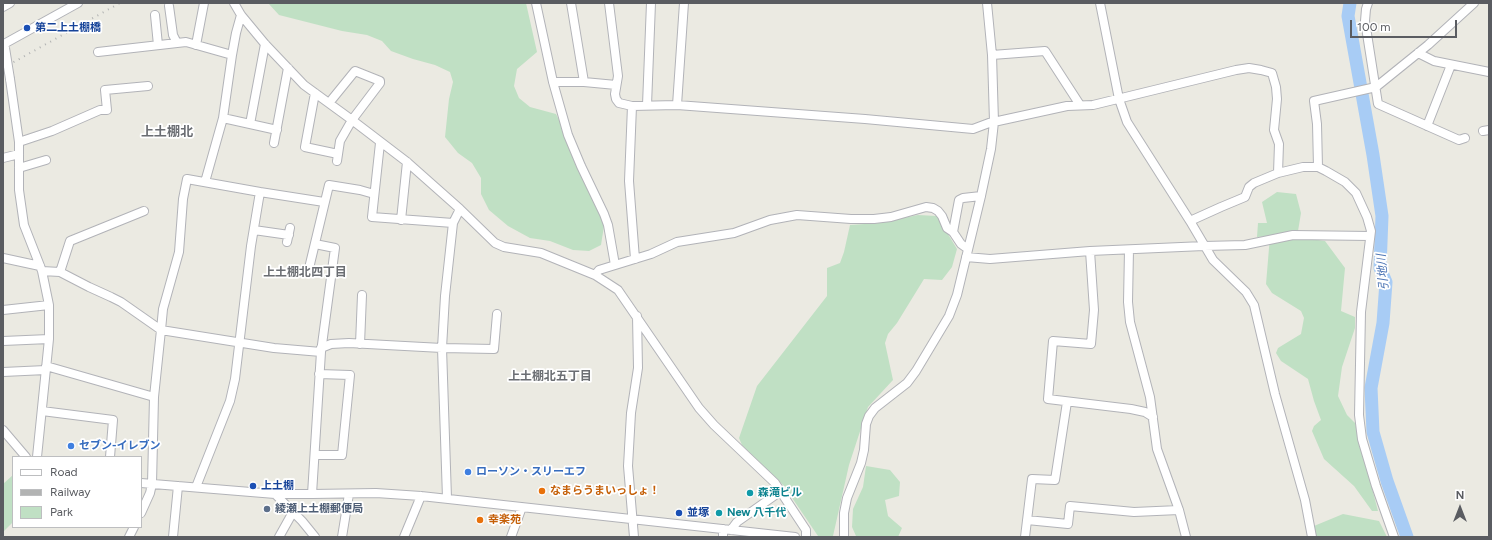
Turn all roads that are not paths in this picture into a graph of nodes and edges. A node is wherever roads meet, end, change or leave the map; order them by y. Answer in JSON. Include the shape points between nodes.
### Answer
{"nodes":[{"id":1,"x":10,"y":3,"type":"edge"},
{"id":2,"x":78,"y":3,"type":"edge"},
{"id":3,"x":204,"y":3,"type":"edge"},
{"id":4,"x":234,"y":3,"type":"edge"},
{"id":5,"x":536,"y":3,"type":"edge"},
{"id":6,"x":571,"y":3,"type":"edge"},
{"id":7,"x":609,"y":3,"type":"edge"},
{"id":8,"x":651,"y":3,"type":"edge"},
{"id":9,"x":684,"y":3,"type":"edge"},
{"id":10,"x":987,"y":3,"type":"edge"},
{"id":11,"x":1100,"y":3,"type":"edge"},
{"id":12,"x":1368,"y":3,"type":"edge"},
{"id":13,"x":1474,"y":3,"type":"edge"},
{"id":14,"x":169,"y":6,"type":"dead end"},
{"id":15,"x":3,"y":7,"type":"edge"},
{"id":16,"x":155,"y":15,"type":"dead end"},
{"id":17,"x":242,"y":15,"type":"junction"},
{"id":18,"x":177,"y":43,"type":"junction"},
{"id":19,"x":4,"y":44,"type":"edge"},
{"id":20,"x":265,"y":44,"type":"junction"},
{"id":21,"x":158,"y":45,"type":"junction"},
{"id":22,"x":196,"y":45,"type":"junction"},
{"id":23,"x":98,"y":52,"type":"dead end"},
{"id":24,"x":1418,"y":53,"type":"junction"},
{"id":25,"x":232,"y":55,"type":"junction"},
{"id":26,"x":992,"y":55,"type":"junction"},
{"id":27,"x":1451,"y":65,"type":"junction"},
{"id":28,"x":288,"y":68,"type":"junction"},
{"id":29,"x":1489,"y":72,"type":"edge"},
{"id":30,"x":553,"y":82,"type":"junction"},
{"id":31,"x":584,"y":82,"type":"junction"},
{"id":32,"x":616,"y":85,"type":"junction"},
{"id":33,"x":148,"y":86,"type":"dead end"},
{"id":34,"x":1374,"y":87,"type":"junction"},
{"id":35,"x":315,"y":93,"type":"junction"},
{"id":36,"x":1119,"y":99,"type":"junction"},
{"id":37,"x":330,"y":103,"type":"junction"},
{"id":38,"x":647,"y":105,"type":"junction"},
{"id":39,"x":677,"y":105,"type":"junction"},
{"id":40,"x":1080,"y":105,"type":"junction"},
{"id":41,"x":632,"y":106,"type":"junction"},
{"id":42,"x":223,"y":118,"type":"junction"},
{"id":43,"x":352,"y":120,"type":"junction"},
{"id":44,"x":994,"y":122,"type":"junction"},
{"id":45,"x":250,"y":124,"type":"junction"},
{"id":46,"x":1427,"y":126,"type":"junction"},
{"id":47,"x":277,"y":130,"type":"junction"},
{"id":48,"x":1465,"y":138,"type":"dead end"},
{"id":49,"x":19,"y":142,"type":"junction"},
{"id":50,"x":274,"y":143,"type":"dead end"},
{"id":51,"x":380,"y":143,"type":"junction"},
{"id":52,"x":19,"y":154,"type":"junction"},
{"id":53,"x":3,"y":158,"type":"edge"},
{"id":54,"x":46,"y":160,"type":"dead end"},
{"id":55,"x":407,"y":162,"type":"junction"},
{"id":56,"x":1318,"y":167,"type":"junction"},
{"id":57,"x":19,"y":168,"type":"junction"},
{"id":58,"x":1278,"y":173,"type":"junction"},
{"id":59,"x":205,"y":182,"type":"junction"},
{"id":60,"x":260,"y":192,"type":"junction"},
{"id":61,"x":374,"y":194,"type":"junction"},
{"id":62,"x":981,"y":196,"type":"junction"},
{"id":63,"x":324,"y":202,"type":"junction"},
{"id":64,"x":460,"y":209,"type":"junction"},
{"id":65,"x":144,"y":211,"type":"dead end"},
{"id":66,"x":401,"y":220,"type":"junction"},
{"id":67,"x":1190,"y":221,"type":"junction"},
{"id":68,"x":453,"y":223,"type":"junction"},
{"id":69,"x":254,"y":230,"type":"junction"},
{"id":70,"x":953,"y":232,"type":"junction"},
{"id":71,"x":289,"y":235,"type":"dead end"},
{"id":72,"x":1370,"y":236,"type":"junction"},
{"id":73,"x":315,"y":244,"type":"junction"},
{"id":74,"x":1204,"y":246,"type":"junction"},
{"id":75,"x":1129,"y":250,"type":"junction"},
{"id":76,"x":1090,"y":251,"type":"junction"},
{"id":77,"x":967,"y":253,"type":"junction"},
{"id":78,"x":3,"y":258,"type":"edge"},
{"id":79,"x":635,"y":259,"type":"junction"},
{"id":80,"x":310,"y":264,"type":"dead end"},
{"id":81,"x":615,"y":265,"type":"junction"},
{"id":82,"x":41,"y":268,"type":"junction"},
{"id":83,"x":60,"y":272,"type":"junction"},
{"id":84,"x":595,"y":275,"type":"junction"},
{"id":85,"x":362,"y":295,"type":"dead end"},
{"id":86,"x":50,"y":305,"type":"junction"},
{"id":87,"x":3,"y":310,"type":"edge"},
{"id":88,"x":497,"y":314,"type":"dead end"},
{"id":89,"x":637,"y":315,"type":"junction"},
{"id":90,"x":161,"y":330,"type":"junction"},
{"id":91,"x":49,"y":339,"type":"junction"},
{"id":92,"x":3,"y":341,"type":"edge"},
{"id":93,"x":240,"y":343,"type":"junction"},
{"id":94,"x":360,"y":344,"type":"junction"},
{"id":95,"x":442,"y":348,"type":"junction"},
{"id":96,"x":321,"y":350,"type":"junction"},
{"id":97,"x":46,"y":368,"type":"junction"},
{"id":98,"x":3,"y":372,"type":"edge"},
{"id":99,"x":319,"y":374,"type":"junction"},
{"id":100,"x":154,"y":397,"type":"junction"},
{"id":101,"x":1067,"y":402,"type":"junction"},
{"id":102,"x":42,"y":411,"type":"junction"},
{"id":103,"x":1153,"y":417,"type":"junction"},
{"id":104,"x":3,"y":430,"type":"edge"},
{"id":105,"x":314,"y":455,"type":"junction"},
{"id":106,"x":25,"y":456,"type":"edge"},
{"id":107,"x":37,"y":456,"type":"edge"},
{"id":108,"x":110,"y":456,"type":"edge"},
{"id":109,"x":142,"y":483,"type":"edge"},
{"id":110,"x":152,"y":484,"type":"junction"},
{"id":111,"x":178,"y":486,"type":"junction"},
{"id":112,"x":196,"y":487,"type":"junction"},
{"id":113,"x":781,"y":491,"type":"junction"},
{"id":114,"x":275,"y":494,"type":"junction"},
{"id":115,"x":312,"y":494,"type":"junction"},
{"id":116,"x":348,"y":494,"type":"junction"},
{"id":117,"x":421,"y":496,"type":"junction"},
{"id":118,"x":447,"y":498,"type":"junction"},
{"id":119,"x":522,"y":506,"type":"junction"},
{"id":120,"x":1179,"y":510,"type":"junction"},
{"id":121,"x":142,"y":511,"type":"edge"},
{"id":122,"x":293,"y":512,"type":"junction"},
{"id":123,"x":632,"y":519,"type":"junction"},
{"id":124,"x":1027,"y":520,"type":"junction"},
{"id":125,"x":134,"y":528,"type":"edge"},
{"id":126,"x":725,"y":532,"type":"edge"},
{"id":127,"x":129,"y":537,"type":"edge"},
{"id":128,"x":173,"y":537,"type":"edge"},
{"id":129,"x":279,"y":537,"type":"edge"},
{"id":130,"x":315,"y":537,"type":"edge"},
{"id":131,"x":342,"y":537,"type":"edge"},
{"id":132,"x":404,"y":537,"type":"edge"},
{"id":133,"x":511,"y":537,"type":"edge"},
{"id":134,"x":634,"y":537,"type":"edge"},
{"id":135,"x":795,"y":537,"type":"edge"},
{"id":136,"x":806,"y":537,"type":"edge"},
{"id":137,"x":844,"y":537,"type":"edge"},
{"id":138,"x":1025,"y":537,"type":"edge"},
{"id":139,"x":1186,"y":537,"type":"edge"},
{"id":140,"x":1312,"y":537,"type":"edge"},
{"id":141,"x":1394,"y":537,"type":"edge"}],
"edges":[{"from":1,"to":15,"type":"street"},
{"from":2,"to":19,"type":"street"},
{"from":3,"to":22,"type":"street"},
{"from":4,"to":17,"type":"street"},
{"from":5,"to":30,"type":"street"},
{"from":6,"to":31,"type":"street"},
{"from":7,"to":32,"type":"street","via":[[618,76]]},
{"from":8,"to":38,"type":"street"},
{"from":9,"to":39,"type":"street"},
{"from":10,"to":26,"type":"street"},
{"from":11,"to":36,"type":"street"},
{"from":12,"to":34,"type":"street","via":[[1365,21]]},
{"from":13,"to":24,"type":"street"},
{"from":14,"to":18,"type":"street","via":[[172,35]]},
{"from":16,"to":21,"type":"street"},
{"from":17,"to":20,"type":"street"},
{"from":17,"to":25,"type":"street"},
{"from":18,"to":21,"type":"street"},
{"from":18,"to":22,"type":"street"},
{"from":19,"to":49,"type":"street","bridge":true},
{"from":20,"to":28,"type":"street"},
{"from":20,"to":45,"type":"street"},
{"from":21,"to":23,"type":"street"},
{"from":22,"to":25,"type":"street"},
{"from":24,"to":27,"type":"street","via":[[1434,61]]},
{"from":24,"to":34,"type":"street"},
{"from":25,"to":42,"type":"street"},
{"from":26,"to":40,"type":"street","via":[[1045,51]]},
{"from":26,"to":44,"type":"street"},
{"from":27,"to":29,"type":"street"},
{"from":27,"to":46,"type":"street"},
{"from":28,"to":35,"type":"street"},
{"from":28,"to":47,"type":"street"},
{"from":30,"to":31,"type":"street"},
{"from":30,"to":81,"type":"street","via":[[568,135],[604,214]]},
{"from":31,"to":32,"type":"street"},
{"from":32,"to":41,"type":"street","via":[[615,94],[619,103]]},
{"from":33,"to":49,"type":"street","via":[[105,90],[107,110],[100,110]]},
{"from":34,"to":46,"type":"street","via":[[1378,104]]},
{"from":34,"to":56,"type":"street","via":[[1314,101]]},
{"from":35,"to":37,"type":"street"},
{"from":35,"to":43,"type":"street","via":[[305,148],[338,157],[340,141]]},
{"from":36,"to":40,"type":"street"},
{"from":36,"to":58,"type":"street","via":[[1236,70],[1249,68],[1272,73],[1277,99],[1274,130],[1279,144]]},
{"from":36,"to":67,"type":"street","via":[[1127,122]]},
{"from":37,"to":43,"type":"street"},
{"from":37,"to":43,"type":"street","via":[[355,71],[380,81]]},
{"from":38,"to":39,"type":"street"},
{"from":38,"to":41,"type":"street"},
{"from":39,"to":44,"type":"street","via":[[973,129]]},
{"from":40,"to":44,"type":"street"},
{"from":41,"to":79,"type":"street","via":[[629,181]]},
{"from":42,"to":45,"type":"street"},
{"from":42,"to":59,"type":"street"},
{"from":43,"to":51,"type":"street"},
{"from":44,"to":62,"type":"street"},
{"from":45,"to":47,"type":"street"},
{"from":46,"to":48,"type":"street","via":[[1459,140]]},
{"from":47,"to":50,"type":"street"},
{"from":49,"to":52,"type":"street"},
{"from":51,"to":55,"type":"street"},
{"from":51,"to":61,"type":"street"},
{"from":52,"to":53,"type":"street"},
{"from":52,"to":57,"type":"street"},
{"from":54,"to":57,"type":"street"},
{"from":55,"to":64,"type":"street"},
{"from":55,"to":66,"type":"street"},
{"from":56,"to":58,"type":"street","via":[[1303,167]]},
{"from":56,"to":72,"type":"street","via":[[1345,182],[1356,193],[1367,217]]},
{"from":57,"to":82,"type":"street","via":[[24,225]]},
{"from":58,"to":67,"type":"street","via":[[1254,183],[1245,198]]},
{"from":59,"to":60,"type":"street"},
{"from":59,"to":90,"type":"street","via":[[187,179],[179,252],[163,308]]},
{"from":60,"to":63,"type":"street"},
{"from":60,"to":69,"type":"street"},
{"from":61,"to":63,"type":"street","via":[[329,185]]},
{"from":61,"to":66,"type":"street","via":[[372,217]]},
{"from":62,"to":70,"type":"street","via":[[959,200]]},
{"from":62,"to":77,"type":"street"},
{"from":63,"to":73,"type":"street"},
{"from":64,"to":68,"type":"street"},
{"from":64,"to":84,"type":"street","via":[[495,243],[541,253]]},
{"from":65,"to":83,"type":"street","via":[[70,241]]},
{"from":66,"to":68,"type":"street"},
{"from":67,"to":74,"type":"street"},
{"from":68,"to":95,"type":"street"},
{"from":69,"to":71,"type":"street"},
{"from":69,"to":93,"type":"street"},
{"from":70,"to":77,"type":"street"},
{"from":70,"to":79,"type":"street","via":[[947,228],[938,211],[926,207],[874,219],[797,215],[770,220],[734,233],[685,240]]},
{"from":72,"to":74,"type":"street","via":[[1293,234],[1245,245]]},
{"from":72,"to":141,"type":"street","via":[[1361,312],[1359,415],[1362,439]]},
{"from":73,"to":80,"type":"street"},
{"from":73,"to":96,"type":"street","via":[[335,248]]},
{"from":74,"to":75,"type":"street"},
{"from":74,"to":140,"type":"street","via":[[1213,260],[1246,292],[1254,305],[1275,394],[1305,500]]},
{"from":75,"to":76,"type":"street"},
{"from":75,"to":103,"type":"street","via":[[1130,322]]},
{"from":76,"to":77,"type":"street","via":[[990,259]]},
{"from":76,"to":101,"type":"street","via":[[1094,310],[1091,344],[1053,341],[1048,399]]},
{"from":77,"to":137,"type":"street","via":[[957,295],[943,328],[907,383],[875,408],[869,416],[862,456],[847,498]]},
{"from":78,"to":82,"type":"street"},
{"from":79,"to":81,"type":"street"},
{"from":81,"to":84,"type":"street","via":[[599,270]]},
{"from":82,"to":83,"type":"street"},
{"from":82,"to":86,"type":"street"},
{"from":83,"to":90,"type":"street","via":[[121,302]]},
{"from":84,"to":89,"type":"street","via":[[618,290]]},
{"from":85,"to":94,"type":"street"},
{"from":86,"to":87,"type":"street"},
{"from":86,"to":91,"type":"street"},
{"from":88,"to":95,"type":"street","via":[[494,349]]},
{"from":89,"to":113,"type":"street","via":[[699,408]]},
{"from":89,"to":123,"type":"street","via":[[638,368],[630,413],[628,466]]},
{"from":90,"to":93,"type":"street"},
{"from":90,"to":100,"type":"street"},
{"from":91,"to":92,"type":"street"},
{"from":91,"to":97,"type":"street"},
{"from":93,"to":96,"type":"street","via":[[274,348]]},
{"from":93,"to":112,"type":"street","via":[[230,401]]},
{"from":94,"to":95,"type":"street"},
{"from":94,"to":96,"type":"street","via":[[331,344]]},
{"from":95,"to":118,"type":"street"},
{"from":96,"to":99,"type":"street"},
{"from":97,"to":98,"type":"street"},
{"from":97,"to":100,"type":"street"},
{"from":97,"to":102,"type":"street"},
{"from":99,"to":105,"type":"street"},
{"from":99,"to":105,"type":"street","via":[[350,375],[342,455]]},
{"from":100,"to":110,"type":"street"},
{"from":101,"to":103,"type":"street","via":[[1131,409]]},
{"from":101,"to":124,"type":"street","via":[[1055,480],[1032,479]]},
{"from":102,"to":107,"type":"street"},
{"from":102,"to":108,"type":"street","via":[[113,420]]},
{"from":103,"to":120,"type":"street","via":[[1157,449]]},
{"from":104,"to":106,"type":"street"},
{"from":105,"to":115,"type":"street"},
{"from":109,"to":110,"type":"street"},
{"from":110,"to":111,"type":"street"},
{"from":110,"to":121,"type":"street"},
{"from":111,"to":112,"type":"street"},
{"from":111,"to":128,"type":"street"},
{"from":112,"to":114,"type":"street"},
{"from":113,"to":126,"type":"street"},
{"from":113,"to":136,"type":"street","via":[[806,530]]},
{"from":114,"to":115,"type":"street"},
{"from":114,"to":122,"type":"street"},
{"from":115,"to":116,"type":"street"},
{"from":116,"to":117,"type":"street","via":[[387,493]]},
{"from":116,"to":131,"type":"street"},
{"from":117,"to":118,"type":"street"},
{"from":117,"to":132,"type":"street"},
{"from":118,"to":119,"type":"street"},
{"from":119,"to":123,"type":"street"},
{"from":119,"to":133,"type":"street"},
{"from":120,"to":124,"type":"street","via":[[1134,512],[1070,506],[1068,524]]},
{"from":120,"to":139,"type":"street"},
{"from":122,"to":129,"type":"street"},
{"from":122,"to":130,"type":"street"},
{"from":123,"to":126,"type":"street"},
{"from":123,"to":134,"type":"street"},
{"from":124,"to":138,"type":"street"},
{"from":125,"to":127,"type":"street"},
{"from":126,"to":135,"type":"street"}]}
